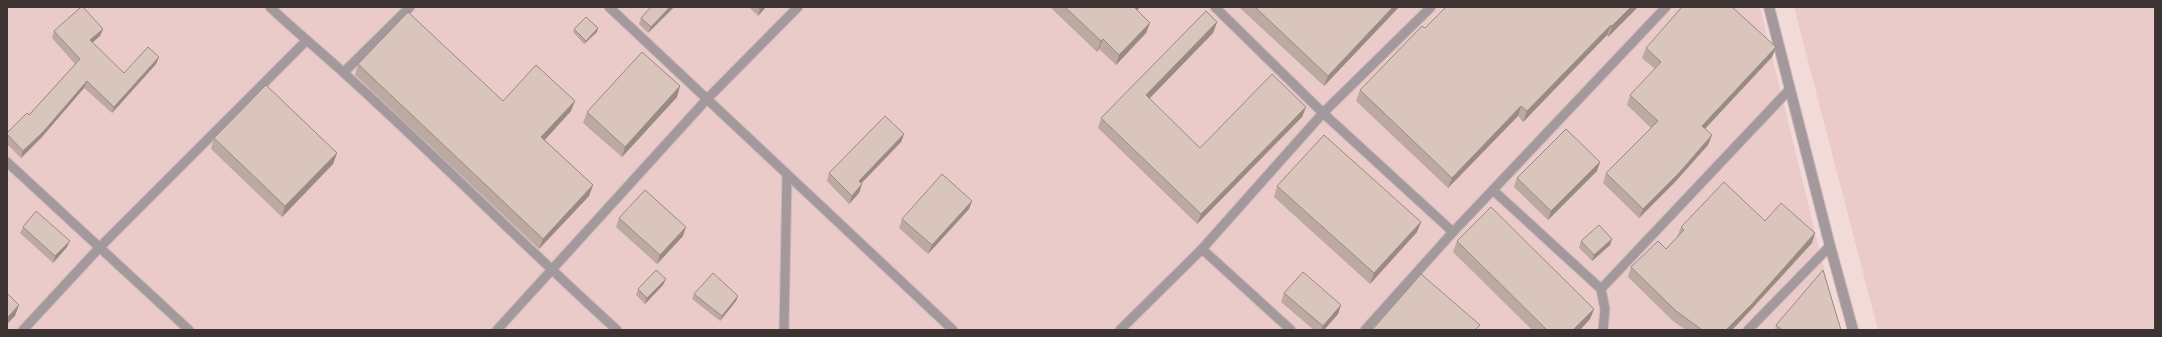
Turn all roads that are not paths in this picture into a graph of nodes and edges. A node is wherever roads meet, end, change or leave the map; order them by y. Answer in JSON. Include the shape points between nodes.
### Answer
{"nodes":[{"id":1,"x":270,"y":7,"type":"edge"},
{"id":2,"x":410,"y":7,"type":"edge"},
{"id":3,"x":609,"y":7,"type":"edge"},
{"id":4,"x":798,"y":7,"type":"edge"},
{"id":5,"x":1215,"y":7,"type":"edge"},
{"id":6,"x":1431,"y":7,"type":"edge"},
{"id":7,"x":1666,"y":7,"type":"edge"},
{"id":8,"x":1769,"y":7,"type":"edge"},
{"id":9,"x":306,"y":41,"type":"junction"},
{"id":10,"x":344,"y":72,"type":"junction"},
{"id":11,"x":1790,"y":89,"type":"junction"},
{"id":12,"x":707,"y":100,"type":"junction"},
{"id":13,"x":1323,"y":113,"type":"junction"},
{"id":14,"x":7,"y":162,"type":"edge"},
{"id":15,"x":787,"y":175,"type":"junction"},
{"id":16,"x":1493,"y":190,"type":"junction"},
{"id":17,"x":1453,"y":232,"type":"junction"},
{"id":18,"x":1830,"y":246,"type":"junction"},
{"id":19,"x":100,"y":247,"type":"junction"},
{"id":20,"x":1202,"y":248,"type":"junction"},
{"id":21,"x":551,"y":271,"type":"junction"},
{"id":22,"x":1601,"y":290,"type":"junction"},
{"id":23,"x":23,"y":330,"type":"edge"},
{"id":24,"x":189,"y":330,"type":"edge"},
{"id":25,"x":497,"y":330,"type":"edge"},
{"id":26,"x":617,"y":330,"type":"edge"},
{"id":27,"x":784,"y":330,"type":"edge"},
{"id":28,"x":952,"y":330,"type":"edge"},
{"id":29,"x":1120,"y":330,"type":"edge"},
{"id":30,"x":1291,"y":330,"type":"edge"},
{"id":31,"x":1365,"y":330,"type":"edge"},
{"id":32,"x":1603,"y":330,"type":"edge"},
{"id":33,"x":1748,"y":330,"type":"edge"},
{"id":34,"x":1853,"y":330,"type":"edge"}],
"edges":[{"from":1,"to":9,"type":"lane"},
{"from":2,"to":10,"type":"lane"},
{"from":3,"to":12,"type":"lane"},
{"from":4,"to":12,"type":"lane"},
{"from":5,"to":13,"type":"lane"},
{"from":6,"to":13,"type":"lane"},
{"from":7,"to":16,"type":"lane"},
{"from":8,"to":11,"type":"street"},
{"from":9,"to":10,"type":"lane"},
{"from":9,"to":19,"type":"lane"},
{"from":10,"to":21,"type":"lane"},
{"from":11,"to":18,"type":"street"},
{"from":11,"to":22,"type":"lane"},
{"from":12,"to":15,"type":"lane"},
{"from":12,"to":21,"type":"lane"},
{"from":13,"to":17,"type":"lane"},
{"from":13,"to":20,"type":"lane"},
{"from":14,"to":19,"type":"lane"},
{"from":15,"to":27,"type":"lane"},
{"from":15,"to":28,"type":"lane"},
{"from":16,"to":17,"type":"lane"},
{"from":16,"to":22,"type":"lane"},
{"from":17,"to":31,"type":"lane"},
{"from":18,"to":33,"type":"lane"},
{"from":18,"to":34,"type":"street"},
{"from":19,"to":23,"type":"lane"},
{"from":19,"to":24,"type":"lane"},
{"from":20,"to":29,"type":"lane"},
{"from":20,"to":30,"type":"lane"},
{"from":21,"to":25,"type":"lane"},
{"from":21,"to":26,"type":"lane"},
{"from":22,"to":32,"type":"lane","via":[[1605,309]]}]}
